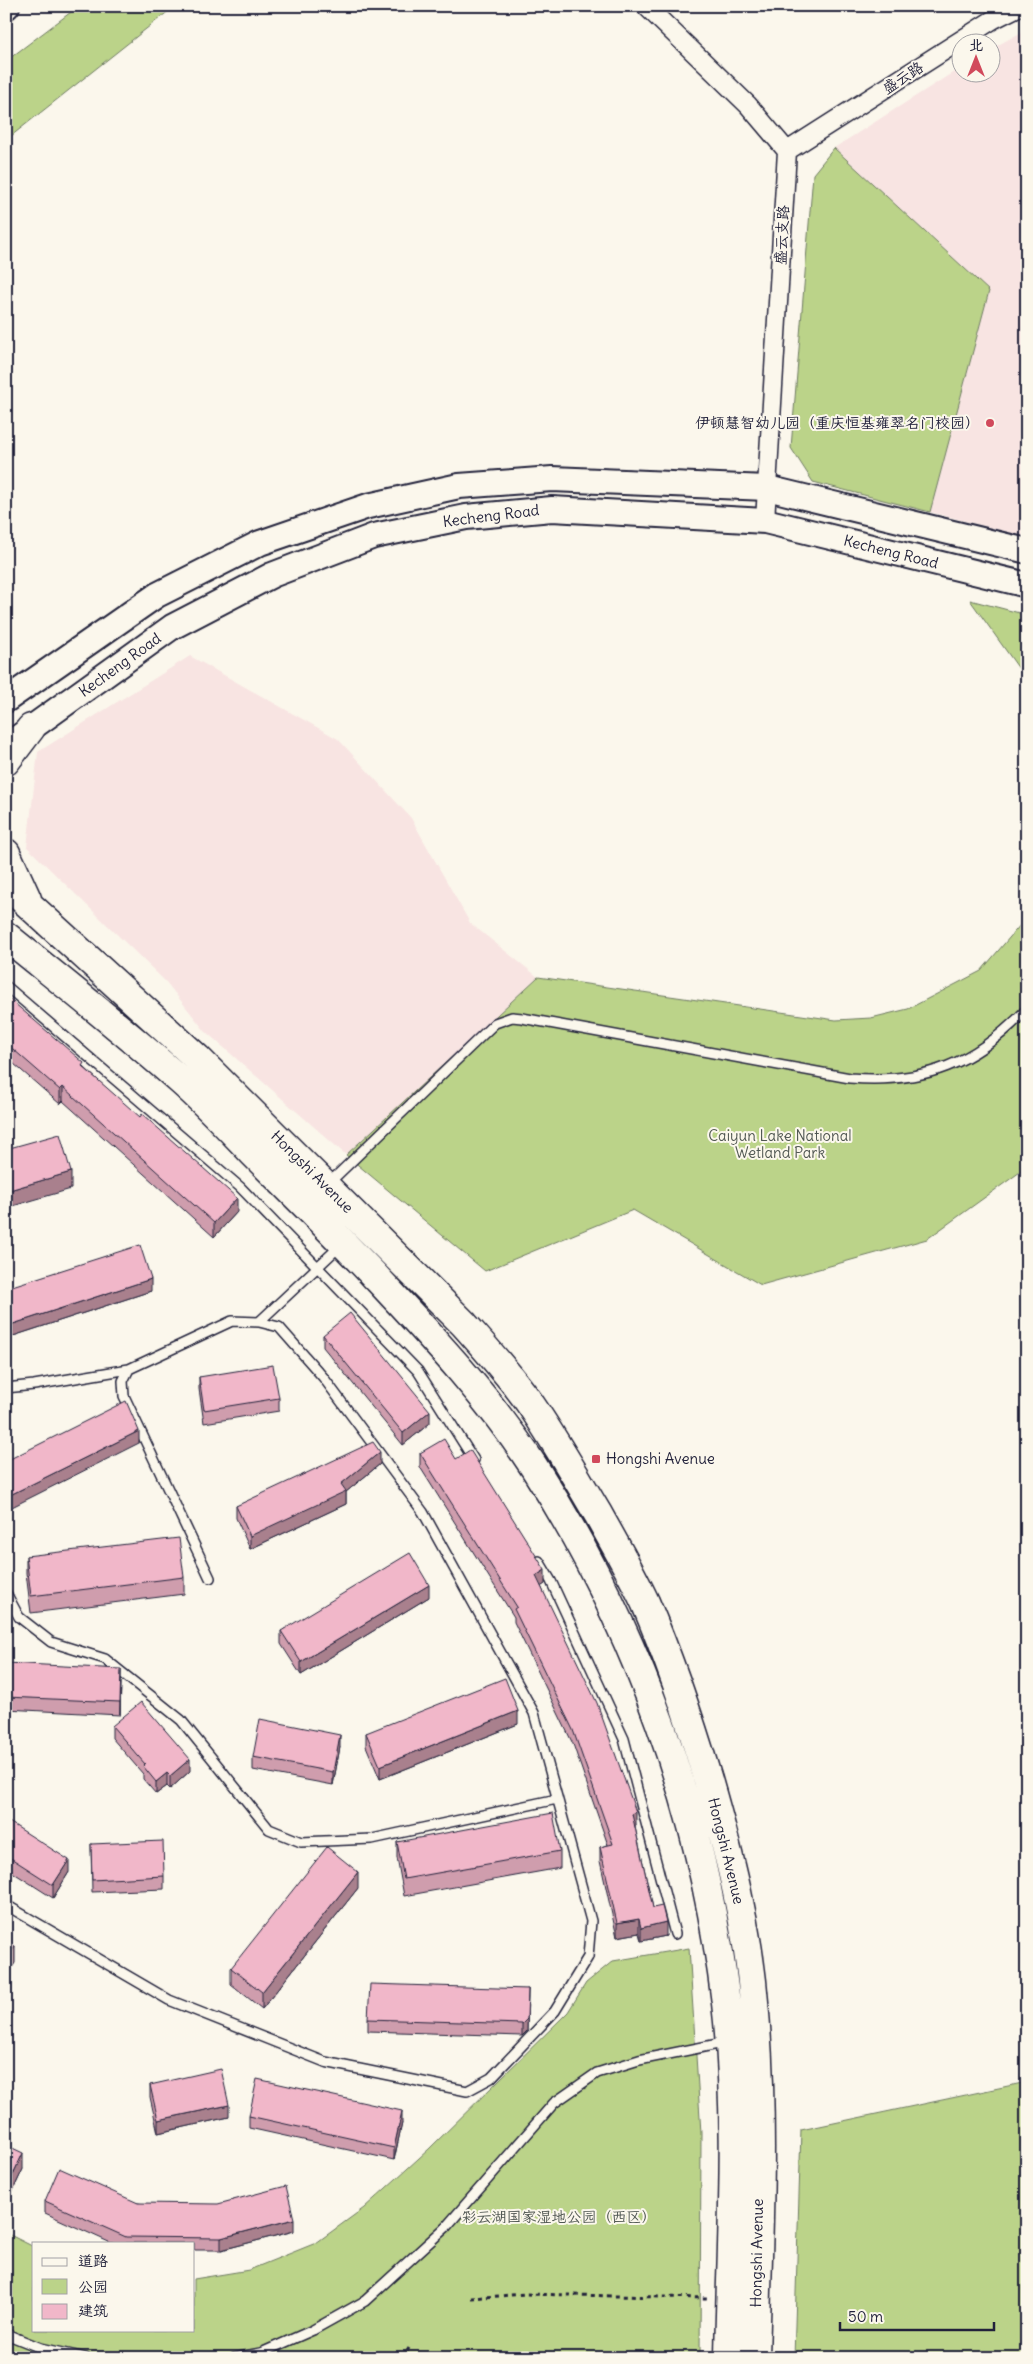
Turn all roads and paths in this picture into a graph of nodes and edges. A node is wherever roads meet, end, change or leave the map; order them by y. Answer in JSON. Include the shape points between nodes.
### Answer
{"nodes":[{"id":1,"x":646,"y":6,"type":"edge"},
{"id":2,"x":1020,"y":6,"type":"edge"},
{"id":3,"x":787,"y":152,"type":"junction"},
{"id":4,"x":767,"y":488,"type":"junction"},
{"id":5,"x":765,"y":521,"type":"junction"},
{"id":6,"x":1027,"y":551,"type":"edge"},
{"id":7,"x":1027,"y":585,"type":"edge"},
{"id":8,"x":6,"y":700,"type":"edge"},
{"id":9,"x":31,"y":728,"type":"junction"},
{"id":10,"x":6,"y":746,"type":"edge"},
{"id":11,"x":6,"y":761,"type":"edge"},
{"id":12,"x":6,"y":852,"type":"edge"},
{"id":13,"x":6,"y":884,"type":"edge"},
{"id":14,"x":30,"y":908,"type":"junction"},
{"id":15,"x":6,"y":936,"type":"edge"},
{"id":16,"x":6,"y":986,"type":"edge"},
{"id":17,"x":1027,"y":1009,"type":"edge"},
{"id":18,"x":326,"y":1186,"type":"junction"},
{"id":19,"x":343,"y":1243,"type":"junction"},
{"id":20,"x":317,"y":1267,"type":"junction"},
{"id":21,"x":259,"y":1322,"type":"junction"},
{"id":22,"x":129,"y":1369,"type":"junction"},
{"id":23,"x":6,"y":1388,"type":"edge"},
{"id":24,"x":482,"y":1472,"type":"edge"},
{"id":25,"x":535,"y":1556,"type":"edge"},
{"id":26,"x":210,"y":1578,"type":"dead end"},
{"id":27,"x":6,"y":1594,"type":"edge"},
{"id":28,"x":558,"y":1799,"type":"junction"},
{"id":29,"x":6,"y":1905,"type":"edge"},
{"id":30,"x":675,"y":1934,"type":"dead end"},
{"id":31,"x":730,"y":2041,"type":"junction"},
{"id":32,"x":471,"y":2298,"type":"dead end"},
{"id":33,"x":707,"y":2298,"type":"dead end"},
{"id":34,"x":6,"y":2334,"type":"edge"},
{"id":35,"x":409,"y":2348,"type":"dead end"},
{"id":36,"x":86,"y":2358,"type":"edge"},
{"id":37,"x":234,"y":2358,"type":"edge"},
{"id":38,"x":403,"y":2358,"type":"edge"},
{"id":39,"x":729,"y":2358,"type":"edge"},
{"id":40,"x":755,"y":2358,"type":"edge"}],
"edges":[{"from":1,"to":3,"type":"street","via":[[748,105]]},
{"from":2,"to":3,"type":"street","name":"盛云路"},
{"from":3,"to":4,"type":"street","name":"盛云支路"},
{"from":4,"to":5,"type":"street","name":"盛云支路"},
{"from":4,"to":6,"type":"main road","name":"Kecheng Road"},
{"from":4,"to":8,"type":"main road","name":"Kecheng Road","via":[[552,479],[459,486],[368,506],[260,543],[157,595]]},
{"from":5,"to":7,"type":"main road","name":"Kecheng Road"},
{"from":5,"to":9,"type":"main road","name":"Kecheng Road","via":[[552,509],[466,517],[374,536],[272,575],[172,627]]},
{"from":9,"to":10,"type":"main road","name":"Kecheng Road"},
{"from":9,"to":11,"type":"main road"},
{"from":12,"to":14,"type":"main road"},
{"from":13,"to":14,"type":"main road","name":"Hongshi Avenue"},
{"from":14,"to":18,"type":"main road","name":"Hongshi Avenue","via":[[197,1058]]},
{"from":15,"to":19,"type":"main road","name":"Hongshi Avenue","via":[[183,1082]]},
{"from":16,"to":20,"type":"lane","via":[[240,1187]]},
{"from":17,"to":18,"type":"lane","via":[[1005,1032],[976,1053],[913,1077],[880,1080],[850,1078],[522,1018],[503,1019],[495,1023]]},
{"from":18,"to":40,"type":"main road","name":"Hongshi Avenue","via":[[464,1324],[530,1403],[619,1551],[664,1647],[728,1851],[748,1949],[760,2102]]},
{"from":19,"to":20,"type":"lane"},
{"from":19,"to":31,"type":"main road","name":"Hongshi Avenue","via":[[439,1344],[501,1420],[564,1515],[604,1591],[655,1708],[688,1807],[711,1906]]},
{"from":20,"to":21,"type":"lane"},
{"from":20,"to":24,"type":"lane","via":[[418,1371]]},
{"from":21,"to":22,"type":"lane","via":[[232,1320]]},
{"from":21,"to":28,"type":"lane","via":[[279,1327],[323,1377],[424,1512],[534,1713]]},
{"from":22,"to":23,"type":"lane"},
{"from":22,"to":26,"type":"lane","via":[[123,1381],[124,1396]]},
{"from":25,"to":30,"type":"lane","via":[[552,1581],[624,1739]]},
{"from":27,"to":28,"type":"lane","via":[[19,1617],[51,1642],[105,1659],[181,1720],[268,1829],[301,1842],[372,1838]]},
{"from":28,"to":29,"type":"lane","via":[[591,1921],[588,1957],[555,2011],[491,2078],[467,2090],[325,2062],[169,2000]]},
{"from":31,"to":37,"type":"lane","via":[[639,2060],[597,2073],[554,2103],[446,2227],[365,2301],[261,2353]]},
{"from":31,"to":39,"type":"main road","name":"Hongshi Avenue","via":[[733,2162]]},
{"from":32,"to":33,"type":"path","via":[[525,2294]]},
{"from":34,"to":36,"type":"lane","via":[[41,2348]]},
{"from":35,"to":38,"type":"path"}]}
